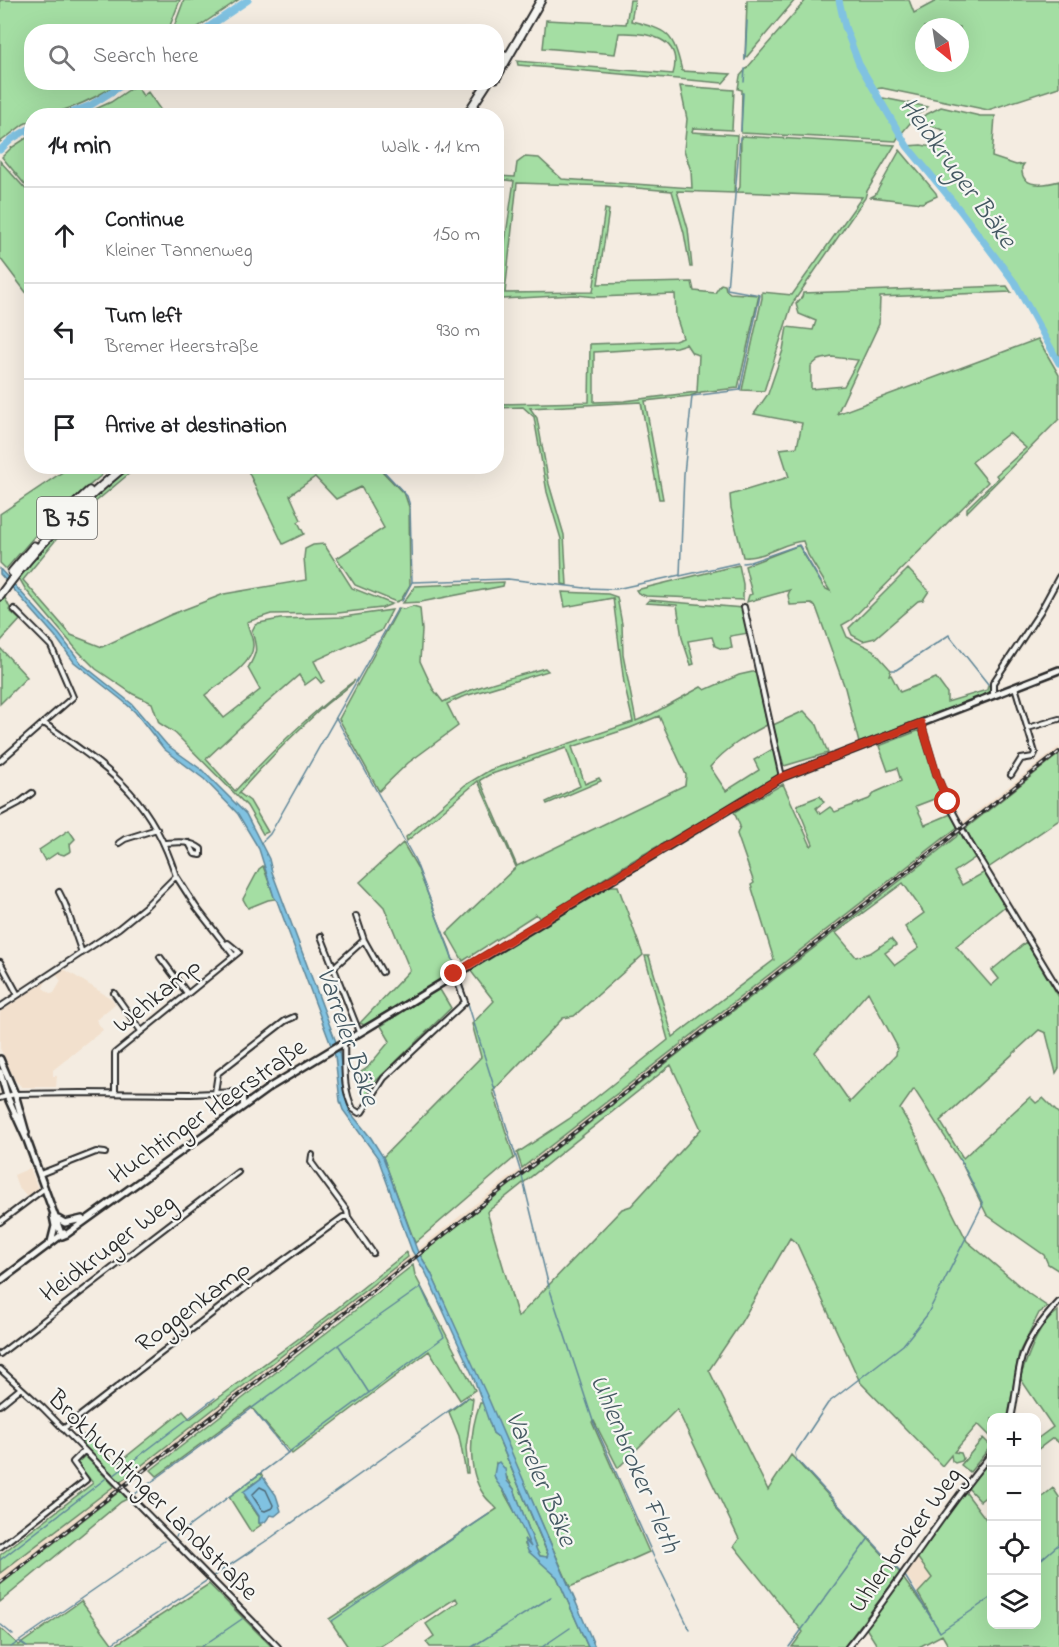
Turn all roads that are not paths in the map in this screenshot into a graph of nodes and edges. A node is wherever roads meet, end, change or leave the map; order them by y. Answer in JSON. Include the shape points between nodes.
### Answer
{"nodes":[{"id":1,"x":535,"y":0,"type":"edge"},
{"id":2,"x":540,"y":0,"type":"edge"},
{"id":3,"x":504,"y":55,"type":"edge"},
{"id":4,"x":504,"y":64,"type":"edge"},
{"id":5,"x":483,"y":90,"type":"edge"},
{"id":6,"x":489,"y":90,"type":"edge"},
{"id":7,"x":471,"y":108,"type":"edge"},
{"id":8,"x":477,"y":108,"type":"edge"},
{"id":9,"x":109,"y":474,"type":"edge"},
{"id":10,"x":116,"y":474,"type":"edge"},
{"id":11,"x":14,"y":574,"type":"junction"},
{"id":12,"x":1059,"y":577,"type":"edge"},
{"id":13,"x":3,"y":589,"type":"edge"},
{"id":14,"x":744,"y":607,"type":"dead end"},
{"id":15,"x":14,"y":609,"type":"dead end"},
{"id":16,"x":1059,"y":670,"type":"edge"},
{"id":17,"x":1015,"y":686,"type":"junction"},
{"id":18,"x":993,"y":695,"type":"junction"},
{"id":19,"x":1059,"y":719,"type":"edge"},
{"id":20,"x":44,"y":723,"type":"junction"},
{"id":21,"x":921,"y":723,"type":"junction"},
{"id":22,"x":1028,"y":728,"type":"junction"},
{"id":23,"x":0,"y":761,"type":"edge"},
{"id":24,"x":1011,"y":775,"type":"dead end"},
{"id":25,"x":782,"y":777,"type":"junction"},
{"id":26,"x":32,"y":792,"type":"dead end"},
{"id":27,"x":0,"y":813,"type":"edge"},
{"id":28,"x":157,"y":829,"type":"junction"},
{"id":29,"x":119,"y":843,"type":"dead end"},
{"id":30,"x":164,"y":843,"type":"junction"},
{"id":31,"x":189,"y":843,"type":"dead end"},
{"id":32,"x":176,"y":876,"type":"junction"},
{"id":33,"x":58,"y":892,"type":"dead end"},
{"id":34,"x":356,"y":916,"type":"dead end"},
{"id":35,"x":321,"y":936,"type":"dead end"},
{"id":36,"x":364,"y":940,"type":"junction"},
{"id":37,"x":82,"y":953,"type":"junction"},
{"id":38,"x":160,"y":957,"type":"dead end"},
{"id":39,"x":0,"y":962,"type":"edge"},
{"id":40,"x":333,"y":968,"type":"junction"},
{"id":41,"x":382,"y":972,"type":"dead end"},
{"id":42,"x":457,"y":973,"type":"junction"},
{"id":43,"x":1059,"y":990,"type":"edge"},
{"id":44,"x":114,"y":993,"type":"dead end"},
{"id":45,"x":187,"y":993,"type":"junction"},
{"id":46,"x":18,"y":995,"type":"junction"},
{"id":47,"x":0,"y":1007,"type":"edge"},
{"id":48,"x":294,"y":1017,"type":"dead end"},
{"id":49,"x":141,"y":1030,"type":"junction"},
{"id":50,"x":359,"y":1032,"type":"junction"},
{"id":51,"x":344,"y":1041,"type":"junction"},
{"id":52,"x":0,"y":1059,"type":"edge"},
{"id":53,"x":0,"y":1072,"type":"edge"},
{"id":54,"x":115,"y":1093,"type":"junction"},
{"id":55,"x":215,"y":1093,"type":"junction"},
{"id":56,"x":15,"y":1094,"type":"junction"},
{"id":57,"x":7,"y":1096,"type":"junction"},
{"id":58,"x":0,"y":1098,"type":"edge"},
{"id":59,"x":243,"y":1106,"type":"junction"},
{"id":60,"x":27,"y":1140,"type":"junction"},
{"id":61,"x":105,"y":1154,"type":"dead end"},
{"id":62,"x":312,"y":1155,"type":"dead end"},
{"id":63,"x":238,"y":1172,"type":"dead end"},
{"id":64,"x":40,"y":1174,"type":"junction"},
{"id":65,"x":45,"y":1188,"type":"junction"},
{"id":66,"x":107,"y":1203,"type":"junction"},
{"id":67,"x":52,"y":1209,"type":"junction"},
{"id":68,"x":348,"y":1216,"type":"junction"},
{"id":69,"x":57,"y":1218,"type":"junction"},
{"id":70,"x":82,"y":1219,"type":"junction"},
{"id":71,"x":0,"y":1222,"type":"edge"},
{"id":72,"x":55,"y":1226,"type":"junction"},
{"id":73,"x":62,"y":1236,"type":"junction"},
{"id":74,"x":51,"y":1244,"type":"junction"},
{"id":75,"x":373,"y":1254,"type":"dead end"},
{"id":76,"x":0,"y":1281,"type":"edge"},
{"id":77,"x":1059,"y":1302,"type":"edge"},
{"id":78,"x":0,"y":1353,"type":"edge"},
{"id":79,"x":0,"y":1369,"type":"edge"},
{"id":80,"x":21,"y":1388,"type":"junction"},
{"id":81,"x":0,"y":1405,"type":"edge"},
{"id":82,"x":1012,"y":1413,"type":"edge"},
{"id":83,"x":63,"y":1429,"type":"junction"},
{"id":84,"x":84,"y":1451,"type":"junction"},
{"id":85,"x":987,"y":1460,"type":"edge"},
{"id":86,"x":0,"y":1547,"type":"edge"},
{"id":87,"x":278,"y":1647,"type":"edge"},
{"id":88,"x":848,"y":1647,"type":"edge"}],
"edges":[{"from":1,"to":3,"type":"highway"},
{"from":2,"to":4,"type":"highway"},
{"from":5,"to":7,"type":"highway"},
{"from":6,"to":8,"type":"highway"},
{"from":9,"to":11,"type":"highway","number":"B 75","via":[[66,512]]},
{"from":10,"to":11,"type":"highway","number":"B 75"},
{"from":11,"to":13,"type":"highway","number":"B 75"},
{"from":12,"to":18,"type":"street","via":[[993,683]]},
{"from":14,"to":25,"type":"street"},
{"from":15,"to":20,"type":"street","via":[[51,646],[73,698]]},
{"from":16,"to":17,"type":"main road","name":"Huchtinger Heerstraße"},
{"from":17,"to":18,"type":"main road","name":"Huchtinger Heerstraße"},
{"from":17,"to":22,"type":"street"},
{"from":18,"to":21,"type":"main road","name":"Huchtinger Heerstraße"},
{"from":19,"to":22,"type":"street"},
{"from":20,"to":23,"type":"street"},
{"from":20,"to":28,"type":"street","via":[[111,771],[133,793]]},
{"from":21,"to":25,"type":"main road","name":"Huchtinger Heerstraße"},
{"from":21,"to":43,"type":"street","via":[[948,802]]},
{"from":22,"to":24,"type":"street","via":[[1034,756],[1021,759]]},
{"from":25,"to":42,"type":"main road","name":"Huchtinger Heerstraße"},
{"from":26,"to":27,"type":"street"},
{"from":28,"to":29,"type":"street"},
{"from":28,"to":30,"type":"street"},
{"from":30,"to":31,"type":"street"},
{"from":30,"to":32,"type":"street"},
{"from":32,"to":37,"type":"street","via":[[140,911]]},
{"from":32,"to":45,"type":"street","name":"Wehkamp","via":[[234,956]]},
{"from":33,"to":37,"type":"street"},
{"from":34,"to":36,"type":"street"},
{"from":35,"to":40,"type":"street"},
{"from":36,"to":40,"type":"street"},
{"from":36,"to":41,"type":"street"},
{"from":37,"to":46,"type":"street"},
{"from":38,"to":45,"type":"street"},
{"from":39,"to":46,"type":"street"},
{"from":40,"to":50,"type":"street"},
{"from":42,"to":50,"type":"main road","name":"Huchtinger Heerstraße"},
{"from":42,"to":51,"type":"street","via":[[465,1002],[384,1078],[359,1113],[353,1109],[348,1095]]},
{"from":44,"to":49,"type":"street"},
{"from":45,"to":49,"type":"street","name":"Wehkamp"},
{"from":46,"to":47,"type":"street"},
{"from":48,"to":55,"type":"street","via":[[218,1073]]},
{"from":49,"to":54,"type":"street","name":"Wehkamp","via":[[115,1053]]},
{"from":50,"to":51,"type":"main road","name":"Huchtinger Heerstraße"},
{"from":51,"to":59,"type":"main road","name":"Huchtinger Heerstraße"},
{"from":52,"to":56,"type":"main road"},
{"from":53,"to":57,"type":"main road"},
{"from":54,"to":55,"type":"street"},
{"from":54,"to":56,"type":"street"},
{"from":55,"to":59,"type":"street","via":[[242,1094]]},
{"from":56,"to":57,"type":"street"},
{"from":56,"to":60,"type":"main road"},
{"from":57,"to":58,"type":"street"},
{"from":57,"to":60,"type":"main road"},
{"from":59,"to":66,"type":"main road","name":"Huchtinger Heerstraße"},
{"from":60,"to":64,"type":"main road"},
{"from":61,"to":64,"type":"street","via":[[96,1152]]},
{"from":62,"to":68,"type":"street","via":[[311,1162]]},
{"from":63,"to":78,"type":"street","name":"Heidkruger Weg"},
{"from":64,"to":65,"type":"main road"},
{"from":65,"to":67,"type":"main road"},
{"from":65,"to":71,"type":"street"},
{"from":66,"to":70,"type":"main road","name":"Huchtinger Heerstraße"},
{"from":66,"to":73,"type":"main road","name":"Huchtinger Heerstraße"},
{"from":67,"to":69,"type":"main road"},
{"from":67,"to":72,"type":"main road"},
{"from":68,"to":75,"type":"street"},
{"from":68,"to":83,"type":"street","name":"Roggenkamp","via":[[245,1288]]},
{"from":69,"to":70,"type":"main road","via":[[65,1223]]},
{"from":69,"to":73,"type":"main road"},
{"from":70,"to":73,"type":"main road","name":"Huchtinger Heerstraße"},
{"from":72,"to":73,"type":"main road"},
{"from":72,"to":74,"type":"main road"},
{"from":73,"to":74,"type":"main road","name":"Huchtinger Heerstraße"},
{"from":74,"to":76,"type":"main road","name":"Huchtinger Heerstraße"},
{"from":77,"to":82,"type":"street","via":[[1026,1347]]},
{"from":79,"to":80,"type":"street","name":"Brokhuchtinger Landstraße"},
{"from":80,"to":81,"type":"street"},
{"from":80,"to":83,"type":"street","name":"Brokhuchtinger Landstraße"},
{"from":83,"to":84,"type":"street","name":"Brokhuchtinger Landstraße"},
{"from":84,"to":86,"type":"street","via":[[73,1462],[86,1480]]},
{"from":84,"to":87,"type":"street","name":"Brokhuchtinger Landstraße"},
{"from":85,"to":88,"type":"street","name":"Uhlenbroker Weg"}]}
